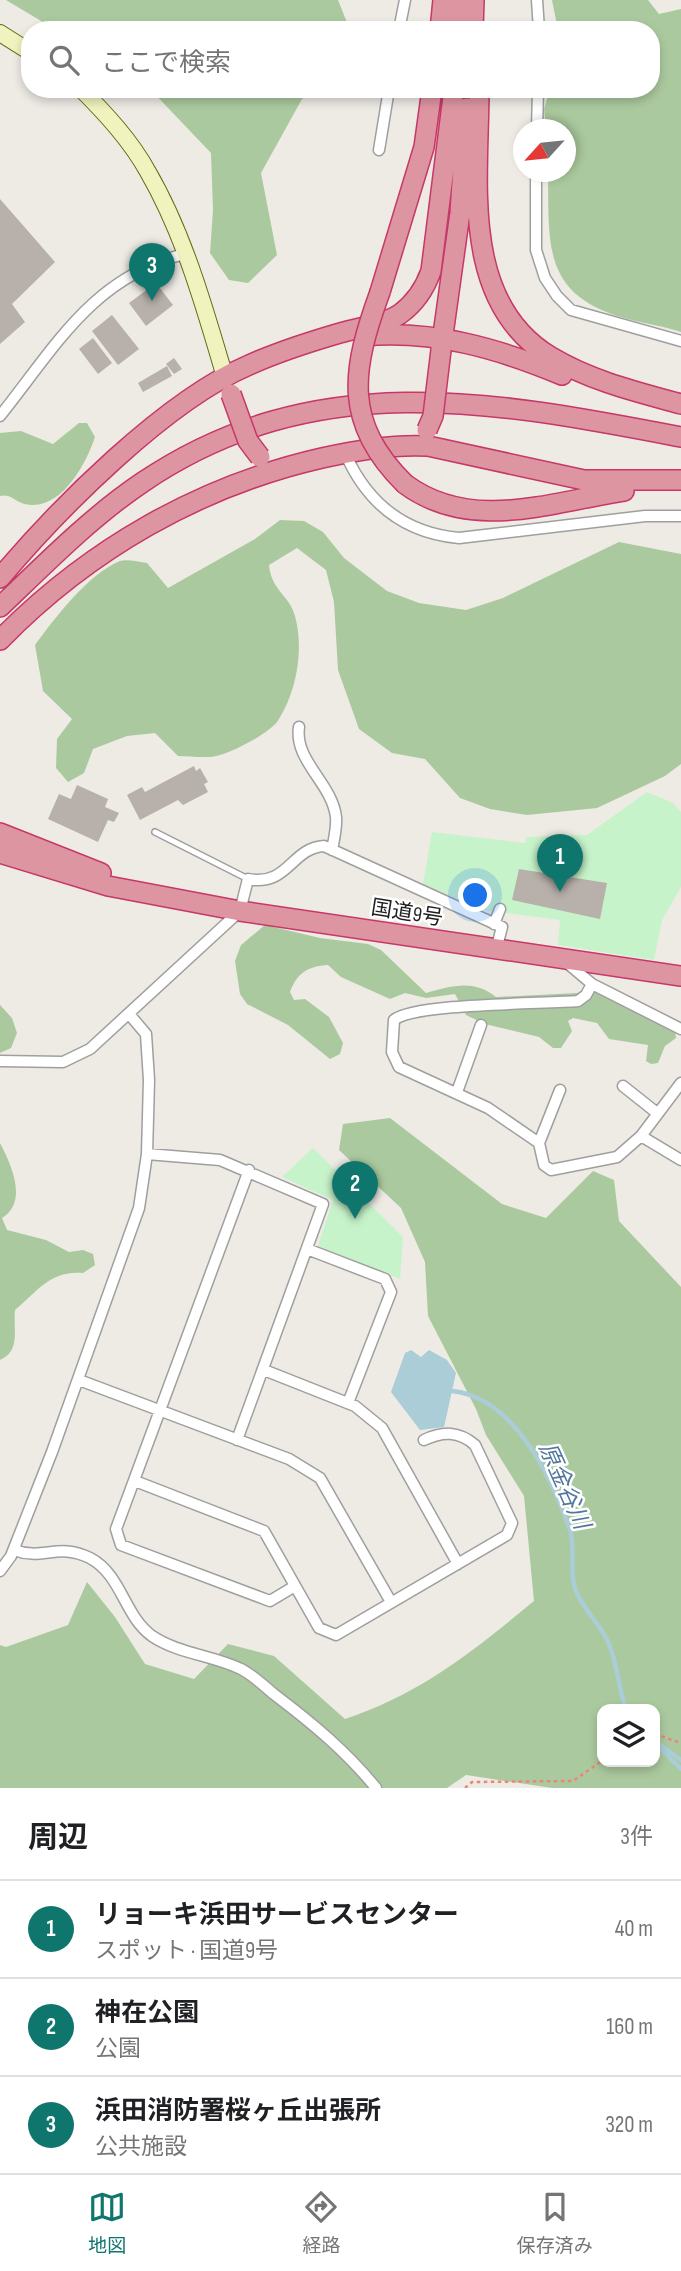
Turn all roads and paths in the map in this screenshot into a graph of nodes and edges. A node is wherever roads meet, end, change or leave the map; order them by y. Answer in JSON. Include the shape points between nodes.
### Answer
{"nodes":[{"id":1,"x":405,"y":0,"type":"edge"},
{"id":2,"x":443,"y":0,"type":"edge"},
{"id":3,"x":458,"y":0,"type":"edge"},
{"id":4,"x":476,"y":0,"type":"edge"},
{"id":5,"x":537,"y":0,"type":"edge"},
{"id":6,"x":401,"y":21,"type":"edge"},
{"id":7,"x":441,"y":21,"type":"edge"},
{"id":8,"x":458,"y":21,"type":"edge"},
{"id":9,"x":475,"y":21,"type":"edge"},
{"id":10,"x":538,"y":21,"type":"edge"},
{"id":11,"x":0,"y":33,"type":"edge"},
{"id":12,"x":21,"y":46,"type":"edge"},
{"id":13,"x":89,"y":98,"type":"edge"},
{"id":14,"x":388,"y":98,"type":"edge"},
{"id":15,"x":431,"y":98,"type":"edge"},
{"id":16,"x":453,"y":98,"type":"edge"},
{"id":17,"x":468,"y":98,"type":"edge"},
{"id":18,"x":478,"y":98,"type":"edge"},
{"id":19,"x":538,"y":98,"type":"edge"},
{"id":20,"x":537,"y":119,"type":"edge"},
{"id":21,"x":379,"y":150,"type":"dead end"},
{"id":22,"x":536,"y":182,"type":"edge"},
{"id":23,"x":184,"y":254,"type":"junction"},
{"id":24,"x":681,"y":341,"type":"edge"},
{"id":25,"x":442,"y":344,"type":"junction"},
{"id":26,"x":287,"y":351,"type":"junction"},
{"id":27,"x":228,"y":385,"type":"junction"},
{"id":28,"x":681,"y":407,"type":"edge"},
{"id":29,"x":0,"y":416,"type":"edge"},
{"id":30,"x":681,"y":437,"type":"edge"},
{"id":31,"x":407,"y":445,"type":"junction"},
{"id":32,"x":345,"y":453,"type":"junction"},
{"id":33,"x":283,"y":467,"type":"junction"},
{"id":34,"x":681,"y":482,"type":"edge"},
{"id":35,"x":681,"y":516,"type":"edge"},
{"id":36,"x":62,"y":548,"type":"junction"},
{"id":37,"x":0,"y":578,"type":"edge"},
{"id":38,"x":0,"y":607,"type":"edge"},
{"id":39,"x":0,"y":618,"type":"edge"},
{"id":40,"x":0,"y":640,"type":"edge"},
{"id":41,"x":299,"y":727,"type":"dead end"},
{"id":42,"x":155,"y":832,"type":"dead end"},
{"id":43,"x":0,"y":833,"type":"edge"},
{"id":44,"x":332,"y":850,"type":"junction"},
{"id":45,"x":0,"y":853,"type":"edge"},
{"id":46,"x":248,"y":879,"type":"junction"},
{"id":47,"x":209,"y":905,"type":"junction"},
{"id":48,"x":500,"y":909,"type":"dead end"},
{"id":49,"x":240,"y":911,"type":"junction"},
{"id":50,"x":494,"y":924,"type":"junction"},
{"id":51,"x":496,"y":950,"type":"junction"},
{"id":52,"x":564,"y":960,"type":"junction"},
{"id":53,"x":681,"y":976,"type":"edge"},
{"id":54,"x":592,"y":984,"type":"junction"},
{"id":55,"x":129,"y":1014,"type":"junction"},
{"id":56,"x":481,"y":1025,"type":"dead end"},
{"id":57,"x":681,"y":1028,"type":"edge"},
{"id":58,"x":0,"y":1060,"type":"edge"},
{"id":59,"x":681,"y":1083,"type":"edge"},
{"id":60,"x":623,"y":1086,"type":"dead end"},
{"id":61,"x":560,"y":1090,"type":"dead end"},
{"id":62,"x":457,"y":1092,"type":"junction"},
{"id":63,"x":657,"y":1114,"type":"junction"},
{"id":64,"x":641,"y":1136,"type":"junction"},
{"id":65,"x":539,"y":1143,"type":"junction"},
{"id":66,"x":148,"y":1154,"type":"junction"},
{"id":67,"x":681,"y":1160,"type":"edge"},
{"id":68,"x":249,"y":1170,"type":"junction"},
{"id":69,"x":307,"y":1249,"type":"junction"},
{"id":70,"x":264,"y":1370,"type":"junction"},
{"id":71,"x":79,"y":1380,"type":"junction"},
{"id":72,"x":348,"y":1403,"type":"junction"},
{"id":73,"x":161,"y":1411,"type":"junction"},
{"id":74,"x":237,"y":1440,"type":"junction"},
{"id":75,"x":424,"y":1440,"type":"dead end"},
{"id":76,"x":135,"y":1481,"type":"junction"},
{"id":77,"x":14,"y":1550,"type":"junction"},
{"id":78,"x":457,"y":1564,"type":"junction"},
{"id":79,"x":0,"y":1571,"type":"edge"},
{"id":80,"x":295,"y":1586,"type":"junction"},
{"id":81,"x":391,"y":1602,"type":"junction"},
{"id":82,"x":660,"y":1736,"type":"edge"},
{"id":83,"x":681,"y":1743,"type":"edge"},
{"id":84,"x":597,"y":1764,"type":"edge"},
{"id":85,"x":376,"y":1788,"type":"edge"},
{"id":86,"x":465,"y":1788,"type":"edge"}],
"edges":[{"from":1,"to":6,"type":"street"},
{"from":2,"to":7,"type":"highway"},
{"from":3,"to":8,"type":"highway"},
{"from":4,"to":9,"type":"highway"},
{"from":5,"to":10,"type":"street"},
{"from":11,"to":12,"type":"street"},
{"from":13,"to":23,"type":"street","via":[[148,172]]},
{"from":14,"to":21,"type":"street"},
{"from":15,"to":34,"type":"highway","bridge":true,"via":[[424,147],[360,352],[357,397],[378,453],[405,484],[439,504],[476,512]]},
{"from":16,"to":26,"type":"highway","via":[[435,251],[422,291],[393,318]]},
{"from":17,"to":25,"type":"highway","via":[[460,213]]},
{"from":18,"to":28,"type":"highway","via":[[481,239],[488,276],[502,308],[524,335],[551,357],[595,378]]},
{"from":19,"to":20,"type":"street"},
{"from":22,"to":24,"type":"street","via":[[536,250],[557,296],[570,310]]},
{"from":23,"to":27,"type":"street"},
{"from":23,"to":29,"type":"street","via":[[134,271],[103,293]]},
{"from":25,"to":26,"type":"highway","via":[[404,333],[327,341]]},
{"from":25,"to":28,"type":"highway","via":[[523,359],[612,393]]},
{"from":25,"to":31,"type":"highway","bridge":true,"via":[[433,416],[428,430]]},
{"from":26,"to":27,"type":"highway"},
{"from":27,"to":33,"type":"highway","bridge":true,"via":[[248,441],[260,457]]},
{"from":27,"to":37,"type":"highway","via":[[141,438]]},
{"from":30,"to":36,"type":"highway","via":[[472,403],[402,401],[338,408],[241,433],[176,462],[115,502]]},
{"from":31,"to":32,"type":"highway"},
{"from":31,"to":34,"type":"highway","via":[[584,480]]},
{"from":32,"to":33,"type":"highway"},
{"from":32,"to":35,"type":"street","via":[[365,490],[380,506],[396,519],[438,536],[459,538],[645,516]]},
{"from":33,"to":40,"type":"highway","via":[[190,503],[125,539],[55,589]]},
{"from":36,"to":38,"type":"highway"},
{"from":36,"to":39,"type":"highway"},
{"from":41,"to":44,"type":"street","via":[[297,741],[330,797],[336,818]]},
{"from":42,"to":46,"type":"lane"},
{"from":43,"to":47,"type":"highway","name":"国道9号","via":[[83,867]]},
{"from":44,"to":46,"type":"street","via":[[314,847],[275,879]]},
{"from":44,"to":50,"type":"street"},
{"from":45,"to":47,"type":"highway","name":"国道9号","via":[[107,886]]},
{"from":46,"to":49,"type":"street"},
{"from":47,"to":49,"type":"highway","name":"国道9号"},
{"from":48,"to":50,"type":"street"},
{"from":49,"to":51,"type":"highway","name":"国道9号"},
{"from":49,"to":55,"type":"street"},
{"from":50,"to":51,"type":"street","via":[[502,927]]},
{"from":51,"to":52,"type":"highway","name":"国道9号"},
{"from":52,"to":53,"type":"highway","name":"国道9号"},
{"from":52,"to":54,"type":"street"},
{"from":54,"to":57,"type":"street"},
{"from":54,"to":62,"type":"street","via":[[578,1001],[461,1007],[394,1020],[392,1052],[400,1067]]},
{"from":55,"to":58,"type":"street","via":[[75,1059]]},
{"from":55,"to":66,"type":"street","via":[[146,1034]]},
{"from":56,"to":62,"type":"street"},
{"from":59,"to":63,"type":"street"},
{"from":60,"to":63,"type":"street"},
{"from":61,"to":65,"type":"street"},
{"from":62,"to":65,"type":"street"},
{"from":63,"to":64,"type":"street"},
{"from":64,"to":65,"type":"street","via":[[610,1161],[551,1170],[544,1165]]},
{"from":64,"to":67,"type":"street"},
{"from":66,"to":68,"type":"street","via":[[220,1160]]},
{"from":66,"to":71,"type":"street","via":[[139,1208]]},
{"from":68,"to":69,"type":"street","via":[[323,1204]]},
{"from":68,"to":73,"type":"street"},
{"from":69,"to":70,"type":"street"},
{"from":69,"to":72,"type":"street","via":[[385,1279],[391,1292]]},
{"from":70,"to":72,"type":"street"},
{"from":70,"to":74,"type":"street"},
{"from":71,"to":73,"type":"street"},
{"from":71,"to":77,"type":"street"},
{"from":72,"to":78,"type":"street","via":[[382,1428]]},
{"from":73,"to":74,"type":"street"},
{"from":73,"to":76,"type":"street"},
{"from":74,"to":81,"type":"street","via":[[289,1459],[320,1478]]},
{"from":75,"to":78,"type":"street","via":[[439,1433],[451,1434],[466,1437],[475,1445],[512,1523],[507,1535]]},
{"from":76,"to":80,"type":"street","via":[[264,1531]]},
{"from":76,"to":80,"type":"street","via":[[116,1529],[121,1545],[270,1601]]},
{"from":77,"to":79,"type":"street"},
{"from":77,"to":85,"type":"street","via":[[37,1555],[56,1549],[91,1559],[104,1568],[139,1625],[152,1636],[180,1651],[243,1670],[315,1726]]},
{"from":78,"to":81,"type":"street"},
{"from":80,"to":81,"type":"street","via":[[319,1628],[335,1635]]},
{"from":82,"to":83,"type":"path"},
{"from":84,"to":86,"type":"path","via":[[573,1781],[472,1782]]}]}
